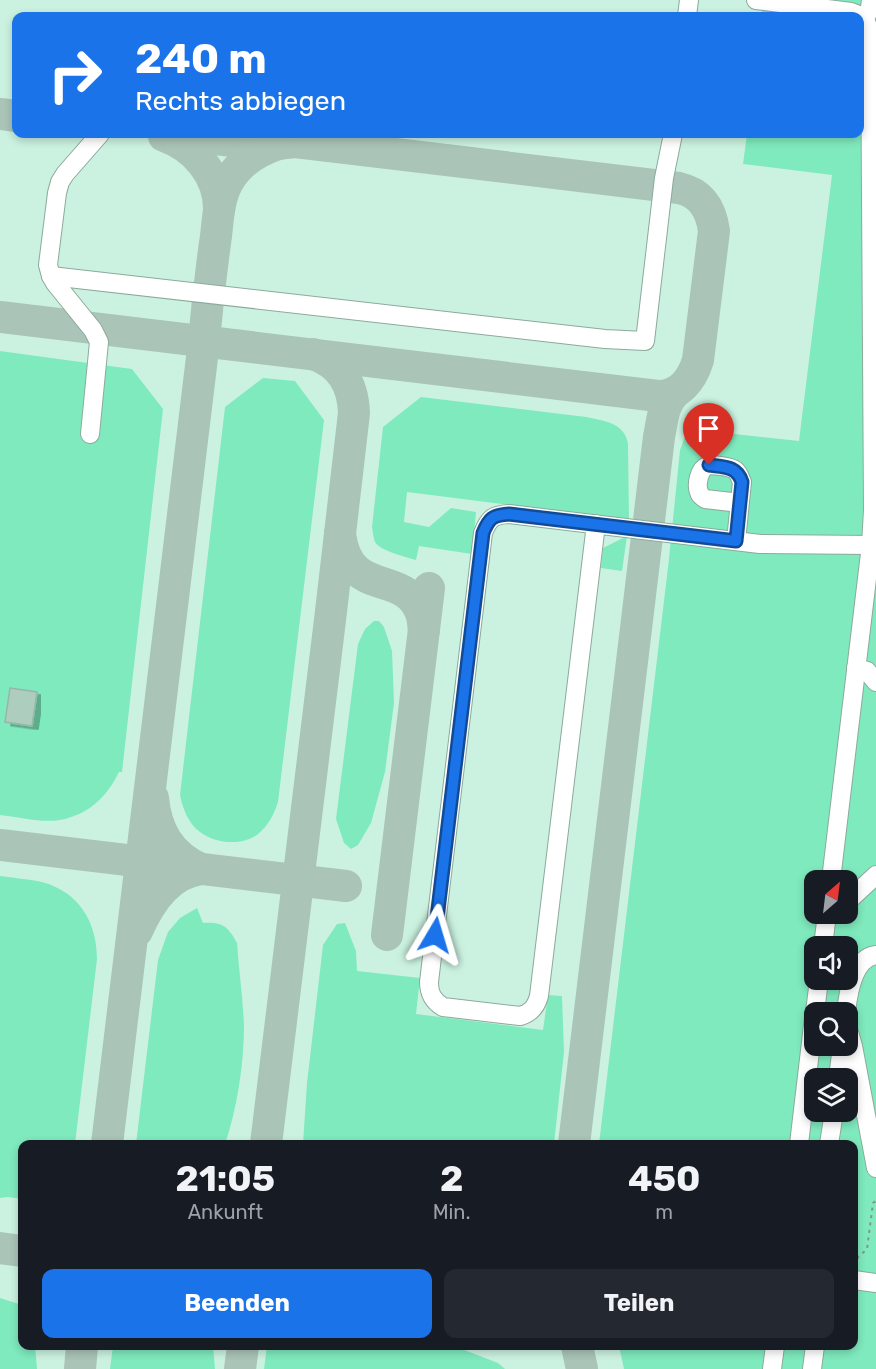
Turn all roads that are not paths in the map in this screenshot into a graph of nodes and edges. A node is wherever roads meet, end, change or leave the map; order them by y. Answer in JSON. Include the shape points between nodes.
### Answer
{"nodes":[{"id":1,"x":756,"y":0,"type":"edge"},
{"id":2,"x":871,"y":0,"type":"edge"},
{"id":3,"x":851,"y":12,"type":"edge"},
{"id":4,"x":865,"y":19,"type":"joint"},
{"id":5,"x":97,"y":138,"type":"edge"},
{"id":6,"x":671,"y":138,"type":"edge"},
{"id":7,"x":51,"y":276,"type":"junction"},
{"id":8,"x":90,"y":435,"type":"dead end"},
{"id":9,"x":740,"y":503,"type":"dead end"},
{"id":10,"x":596,"y":524,"type":"junction"},
{"id":11,"x":736,"y":541,"type":"junction"},
{"id":12,"x":871,"y":545,"type":"junction"},
{"id":13,"x":856,"y":668,"type":"junction"},
{"id":14,"x":876,"y":682,"type":"edge"},
{"id":15,"x":832,"y":870,"type":"edge"},
{"id":16,"x":876,"y":876,"type":"edge"},
{"id":17,"x":858,"y":892,"type":"edge"},
{"id":18,"x":876,"y":943,"type":"edge"},
{"id":19,"x":858,"y":954,"type":"edge"},
{"id":20,"x":876,"y":955,"type":"edge"},
{"id":21,"x":858,"y":968,"type":"edge"},
{"id":22,"x":809,"y":1056,"type":"edge"},
{"id":23,"x":856,"y":1056,"type":"edge"},
{"id":24,"x":832,"y":1122,"type":"edge"},
{"id":25,"x":799,"y":1140,"type":"edge"},
{"id":26,"x":830,"y":1140,"type":"edge"},
{"id":27,"x":876,"y":1168,"type":"edge"},
{"id":28,"x":858,"y":1281,"type":"edge"},
{"id":29,"x":876,"y":1283,"type":"edge"},
{"id":30,"x":774,"y":1350,"type":"edge"},
{"id":31,"x":814,"y":1350,"type":"edge"},
{"id":32,"x":772,"y":1369,"type":"edge"},
{"id":33,"x":812,"y":1369,"type":"edge"}],
"edges":[{"from":1,"to":3,"type":"lane"},
{"from":2,"to":4,"type":"lane"},
{"from":4,"to":12,"type":"lane","via":[[870,39]]},
{"from":5,"to":7,"type":"lane","via":[[60,182],[48,265]]},
{"from":6,"to":7,"type":"lane","via":[[645,341]]},
{"from":7,"to":8,"type":"lane","via":[[99,342]]},
{"from":9,"to":11,"type":"lane"},
{"from":10,"to":10,"type":"lane","via":[[499,514],[487,523],[483,533],[429,982],[432,997],[443,1007],[520,1016],[537,1004]]},
{"from":10,"to":11,"type":"lane"},
{"from":11,"to":12,"type":"lane"},
{"from":12,"to":13,"type":"lane"},
{"from":13,"to":14,"type":"lane","via":[[867,671]]},
{"from":13,"to":15,"type":"lane"},
{"from":16,"to":17,"type":"lane"},
{"from":18,"to":19,"type":"lane"},
{"from":20,"to":21,"type":"lane"},
{"from":22,"to":25,"type":"lane"},
{"from":23,"to":27,"type":"lane"},
{"from":24,"to":26,"type":"lane"},
{"from":28,"to":29,"type":"lane"},
{"from":30,"to":32,"type":"lane"},
{"from":31,"to":33,"type":"lane"}]}
